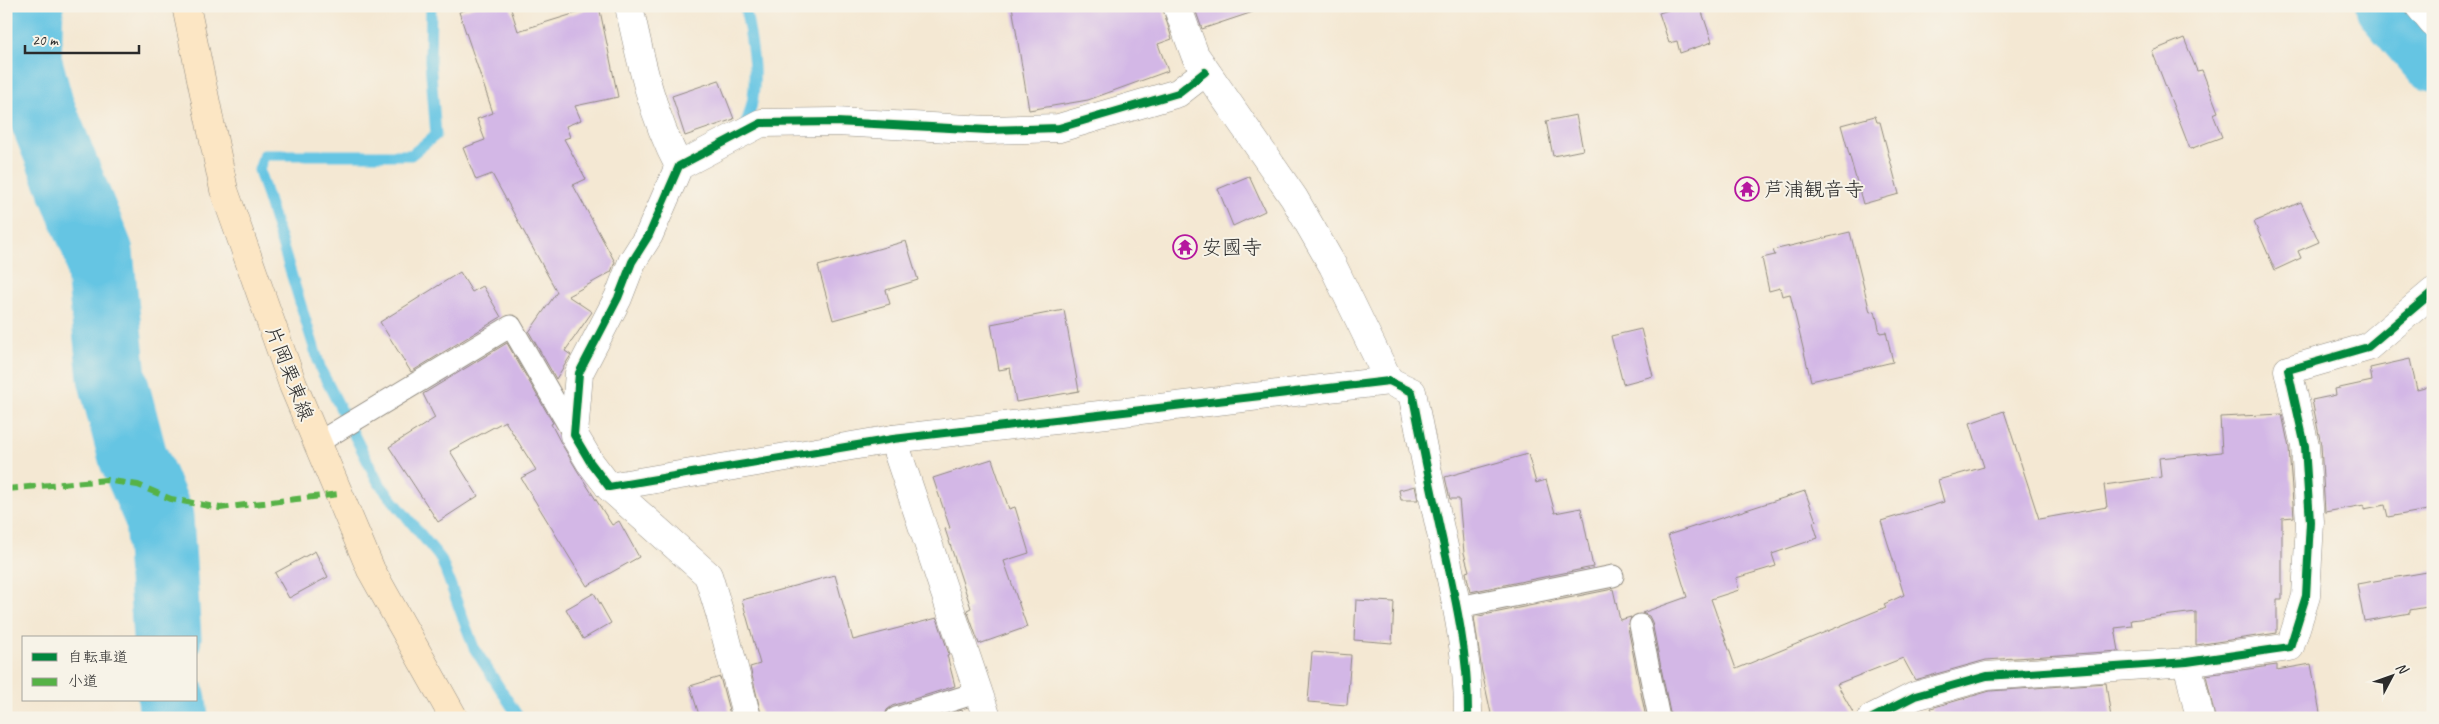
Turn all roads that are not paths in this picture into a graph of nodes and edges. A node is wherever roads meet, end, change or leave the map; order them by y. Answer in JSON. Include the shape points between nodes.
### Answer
{"nodes":[{"id":1,"x":186,"y":6,"type":"edge"},
{"id":2,"x":630,"y":6,"type":"edge"},
{"id":3,"x":1177,"y":6,"type":"edge"},
{"id":4,"x":2419,"y":6,"type":"edge"},
{"id":5,"x":2433,"y":23,"type":"edge"},
{"id":6,"x":1204,"y":72,"type":"junction"},
{"id":7,"x":679,"y":166,"type":"junction"},
{"id":8,"x":2433,"y":292,"type":"edge"},
{"id":9,"x":1389,"y":381,"type":"junction"},
{"id":10,"x":574,"y":435,"type":"junction"},
{"id":11,"x":893,"y":439,"type":"junction"},
{"id":12,"x":317,"y":443,"type":"junction"},
{"id":13,"x":609,"y":487,"type":"junction"},
{"id":14,"x":1613,"y":576,"type":"dead end"},
{"id":15,"x":1459,"y":607,"type":"junction"},
{"id":16,"x":1640,"y":625,"type":"dead end"},
{"id":17,"x":2186,"y":662,"type":"junction"},
{"id":18,"x":978,"y":692,"type":"junction"},
{"id":19,"x":454,"y":718,"type":"edge"},
{"id":20,"x":747,"y":718,"type":"edge"},
{"id":21,"x":896,"y":718,"type":"edge"},
{"id":22,"x":987,"y":718,"type":"edge"},
{"id":23,"x":1468,"y":718,"type":"edge"},
{"id":24,"x":1659,"y":718,"type":"edge"},
{"id":25,"x":1872,"y":718,"type":"edge"},
{"id":26,"x":2200,"y":718,"type":"edge"}],
"edges":[{"from":1,"to":12,"type":"main road","name":"片岡栗東線","via":[[224,190],[293,385]]},
{"from":2,"to":7,"type":"street","via":[[647,89],[664,138]]},
{"from":3,"to":6,"type":"street"},
{"from":4,"to":5,"type":"street"},
{"from":6,"to":7,"type":"street","via":[[1178,94],[1059,128],[988,130],[836,122],[761,123]]},
{"from":6,"to":9,"type":"street","via":[[1294,198],[1333,266]]},
{"from":7,"to":10,"type":"street","via":[[649,235],[632,262],[618,298],[579,373]]},
{"from":8,"to":17,"type":"street","via":[[2368,347],[2288,370],[2305,446],[2310,522],[2306,596],[2290,646]]},
{"from":9,"to":11,"type":"street"},
{"from":9,"to":15,"type":"street","via":[[1412,392]]},
{"from":10,"to":12,"type":"lane","via":[[511,326]]},
{"from":10,"to":13,"type":"street"},
{"from":11,"to":13,"type":"street"},
{"from":11,"to":18,"type":"street"},
{"from":12,"to":19,"type":"main road","name":"片岡栗東線","via":[[371,570]]},
{"from":13,"to":20,"type":"street","via":[[708,575]]},
{"from":14,"to":15,"type":"lane"},
{"from":15,"to":23,"type":"street"},
{"from":16,"to":24,"type":"lane"},
{"from":17,"to":25,"type":"street","via":[[1986,676],[1915,696]]},
{"from":17,"to":26,"type":"street"},
{"from":18,"to":21,"type":"lane"},
{"from":18,"to":22,"type":"street"}]}
